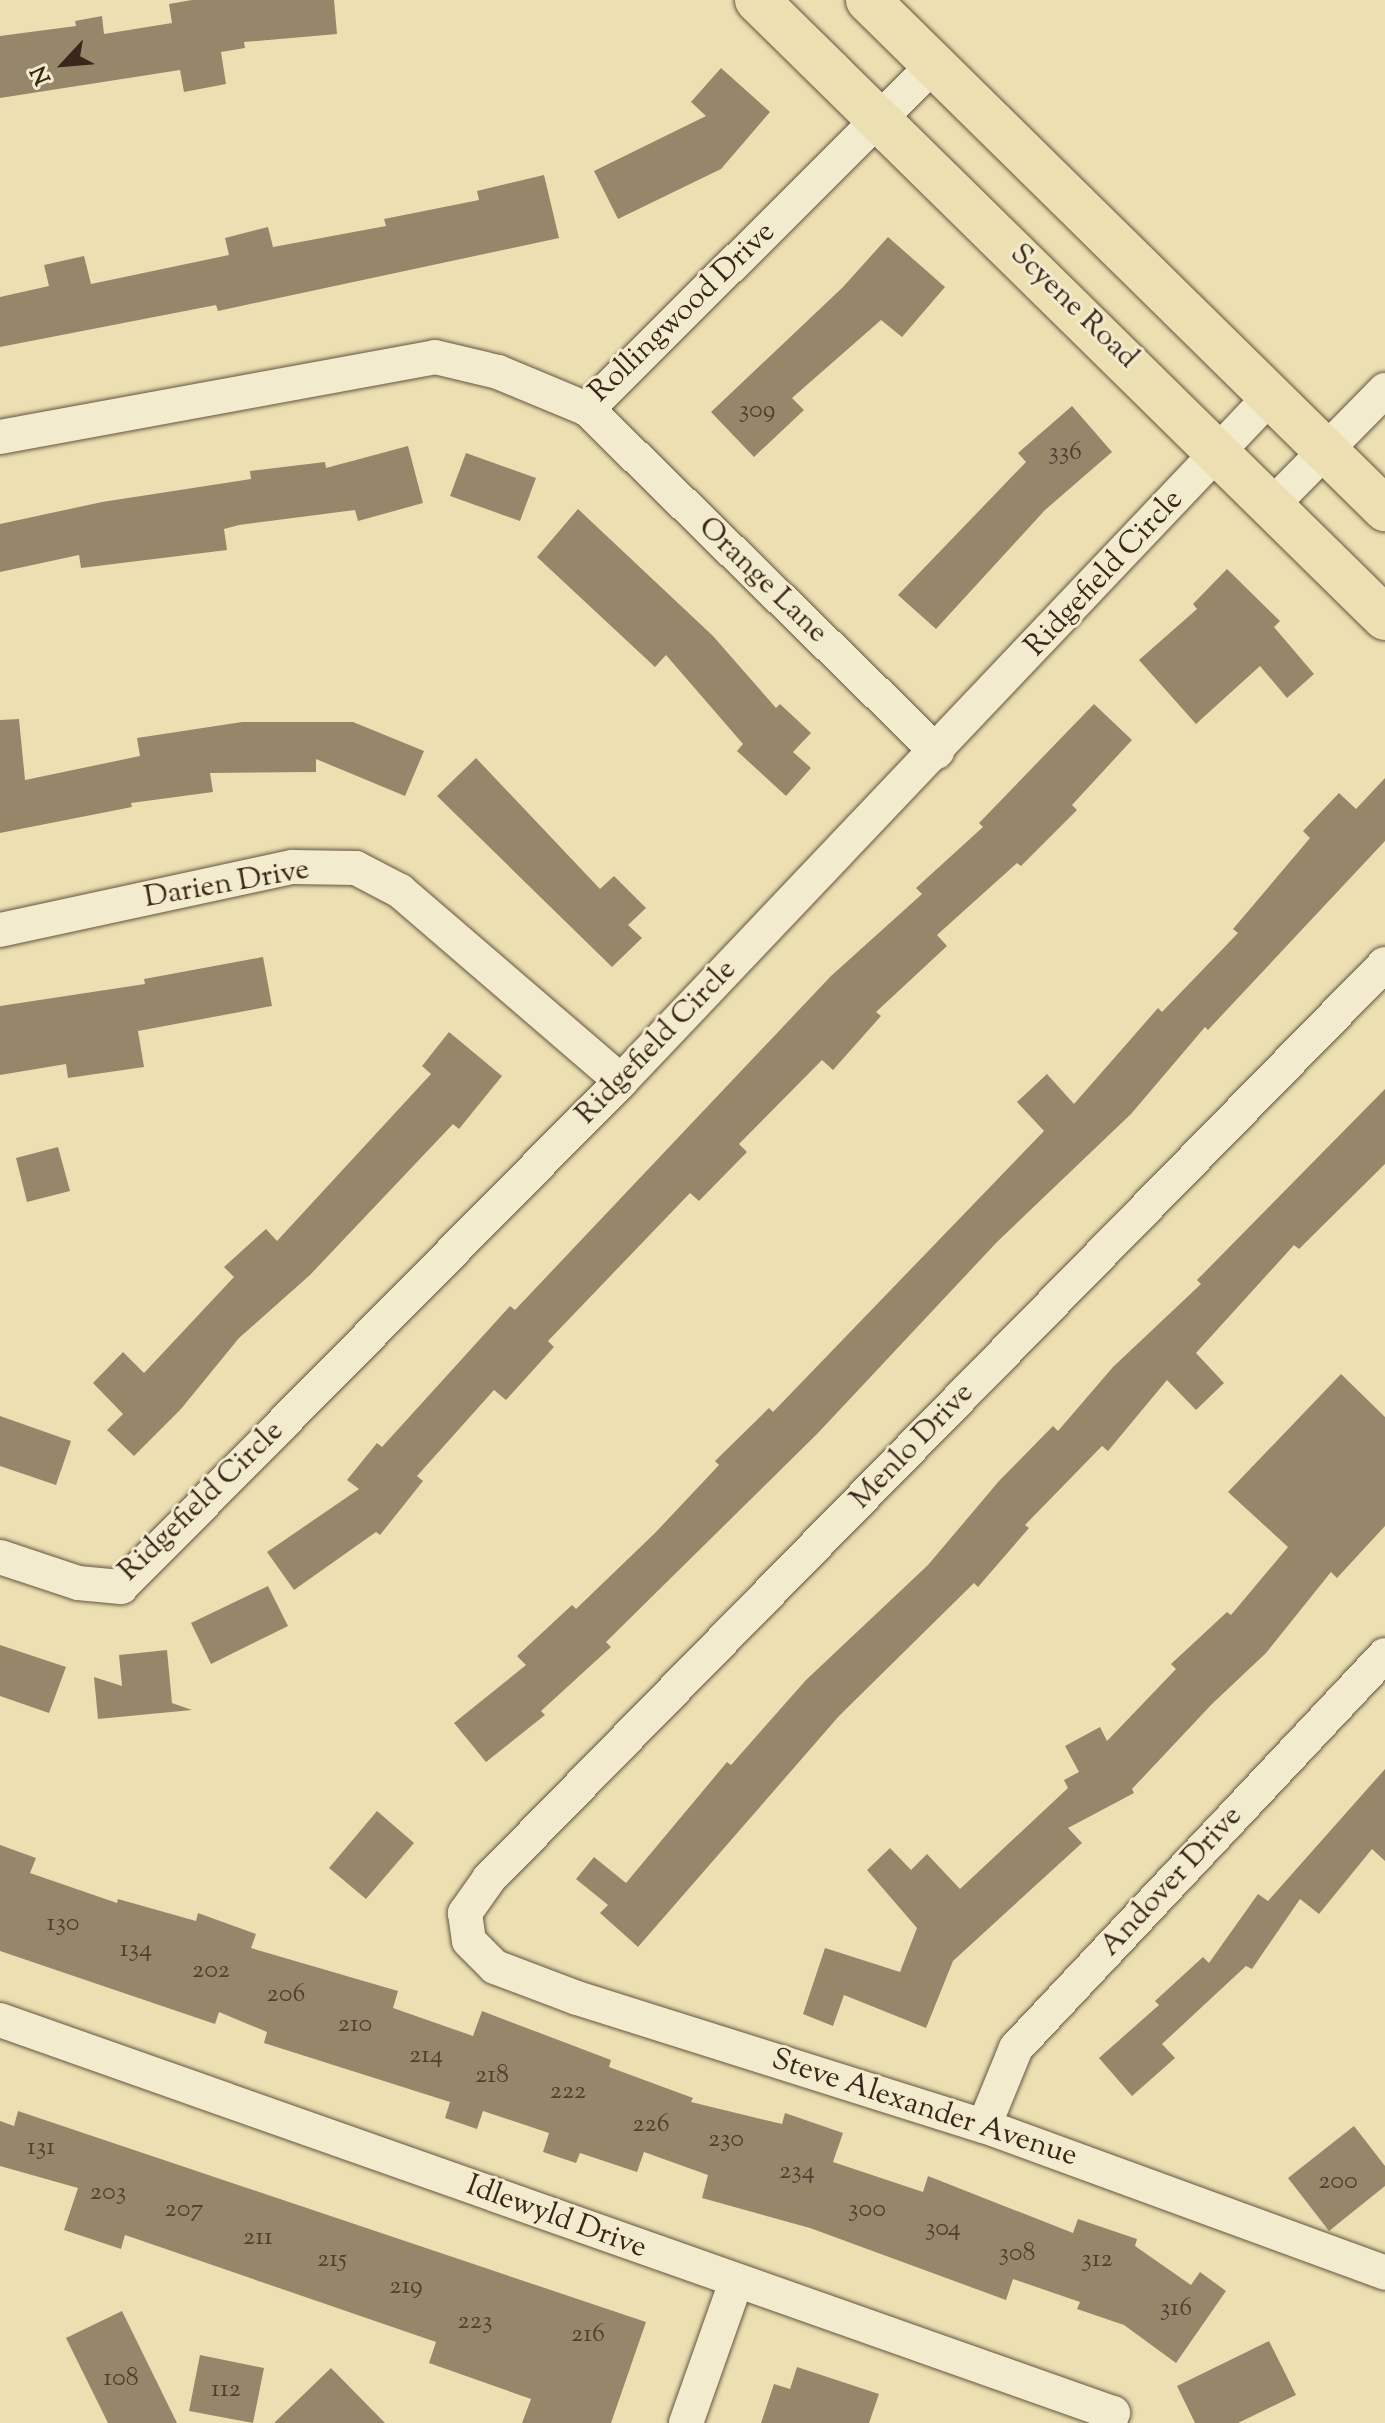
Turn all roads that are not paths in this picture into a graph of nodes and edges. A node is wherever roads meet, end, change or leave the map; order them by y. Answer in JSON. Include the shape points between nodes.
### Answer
{"nodes":[{"id":1,"x":757,"y":0,"type":"edge"},
{"id":2,"x":868,"y":0,"type":"edge"},
{"id":3,"x":934,"y":64,"type":"junction"},
{"id":4,"x":880,"y":119,"type":"junction"},
{"id":5,"x":1385,"y":390,"type":"edge"},
{"id":6,"x":1269,"y":398,"type":"junction"},
{"id":7,"x":587,"y":409,"type":"junction"},
{"id":8,"x":0,"y":437,"type":"edge"},
{"id":9,"x":1324,"y":450,"type":"junction"},
{"id":10,"x":1220,"y":451,"type":"junction"},
{"id":11,"x":1273,"y":504,"type":"junction"},
{"id":12,"x":1385,"y":509,"type":"edge"},
{"id":13,"x":1385,"y":618,"type":"edge"},
{"id":14,"x":937,"y":752,"type":"junction"},
{"id":15,"x":0,"y":930,"type":"edge"},
{"id":16,"x":1385,"y":964,"type":"edge"},
{"id":17,"x":621,"y":1081,"type":"junction"},
{"id":18,"x":0,"y":1557,"type":"edge"},
{"id":19,"x":1385,"y":1655,"type":"edge"},
{"id":20,"x":469,"y":1941,"type":"joint"},
{"id":21,"x":0,"y":2020,"type":"edge"},
{"id":22,"x":984,"y":2126,"type":"junction"},
{"id":23,"x":1385,"y":2273,"type":"edge"},
{"id":24,"x":736,"y":2282,"type":"junction"},
{"id":25,"x":1111,"y":2418,"type":"edge"},
{"id":26,"x":686,"y":2423,"type":"edge"}],
"edges":[{"from":1,"to":4,"type":"main road","name":"Scyene Road"},
{"from":2,"to":3,"type":"main road"},
{"from":3,"to":4,"type":"street","name":"Rollingwood Drive"},
{"from":3,"to":6,"type":"main road"},
{"from":4,"to":7,"type":"street","name":"Rollingwood Drive"},
{"from":4,"to":10,"type":"main road","name":"Scyene Road"},
{"from":5,"to":9,"type":"street"},
{"from":6,"to":9,"type":"main road"},
{"from":6,"to":10,"type":"street","name":"Ridgefield Circle"},
{"from":7,"to":8,"type":"street","name":"Rollingwood Drive","via":[[498,372],[435,357]]},
{"from":7,"to":14,"type":"street","name":"Orange Lane"},
{"from":9,"to":11,"type":"street"},
{"from":9,"to":12,"type":"main road"},
{"from":10,"to":11,"type":"main road","name":"Scyene Road"},
{"from":10,"to":14,"type":"street","name":"Ridgefield Circle"},
{"from":11,"to":13,"type":"main road","name":"Scyene Road"},
{"from":14,"to":17,"type":"street","name":"Ridgefield Circle"},
{"from":15,"to":17,"type":"street","name":"Darien Drive","via":[[292,867],[356,868],[400,891]]},
{"from":16,"to":20,"type":"street","name":"Menlo Drive","via":[[489,1879],[465,1913]]},
{"from":17,"to":18,"type":"street","name":"Ridgefield Circle","via":[[121,1587],[78,1583]]},
{"from":19,"to":22,"type":"street","name":"Andover Drive","via":[[1016,2048]]},
{"from":20,"to":22,"type":"street","name":"Steve Alexander Avenue","via":[[495,1967],[577,1998]]},
{"from":21,"to":24,"type":"street","name":"Idlewyld Drive"},
{"from":22,"to":23,"type":"street","name":"Steve Alexander Avenue"},
{"from":24,"to":25,"type":"street","name":"Idlewyld Drive"},
{"from":24,"to":26,"type":"street"}]}
